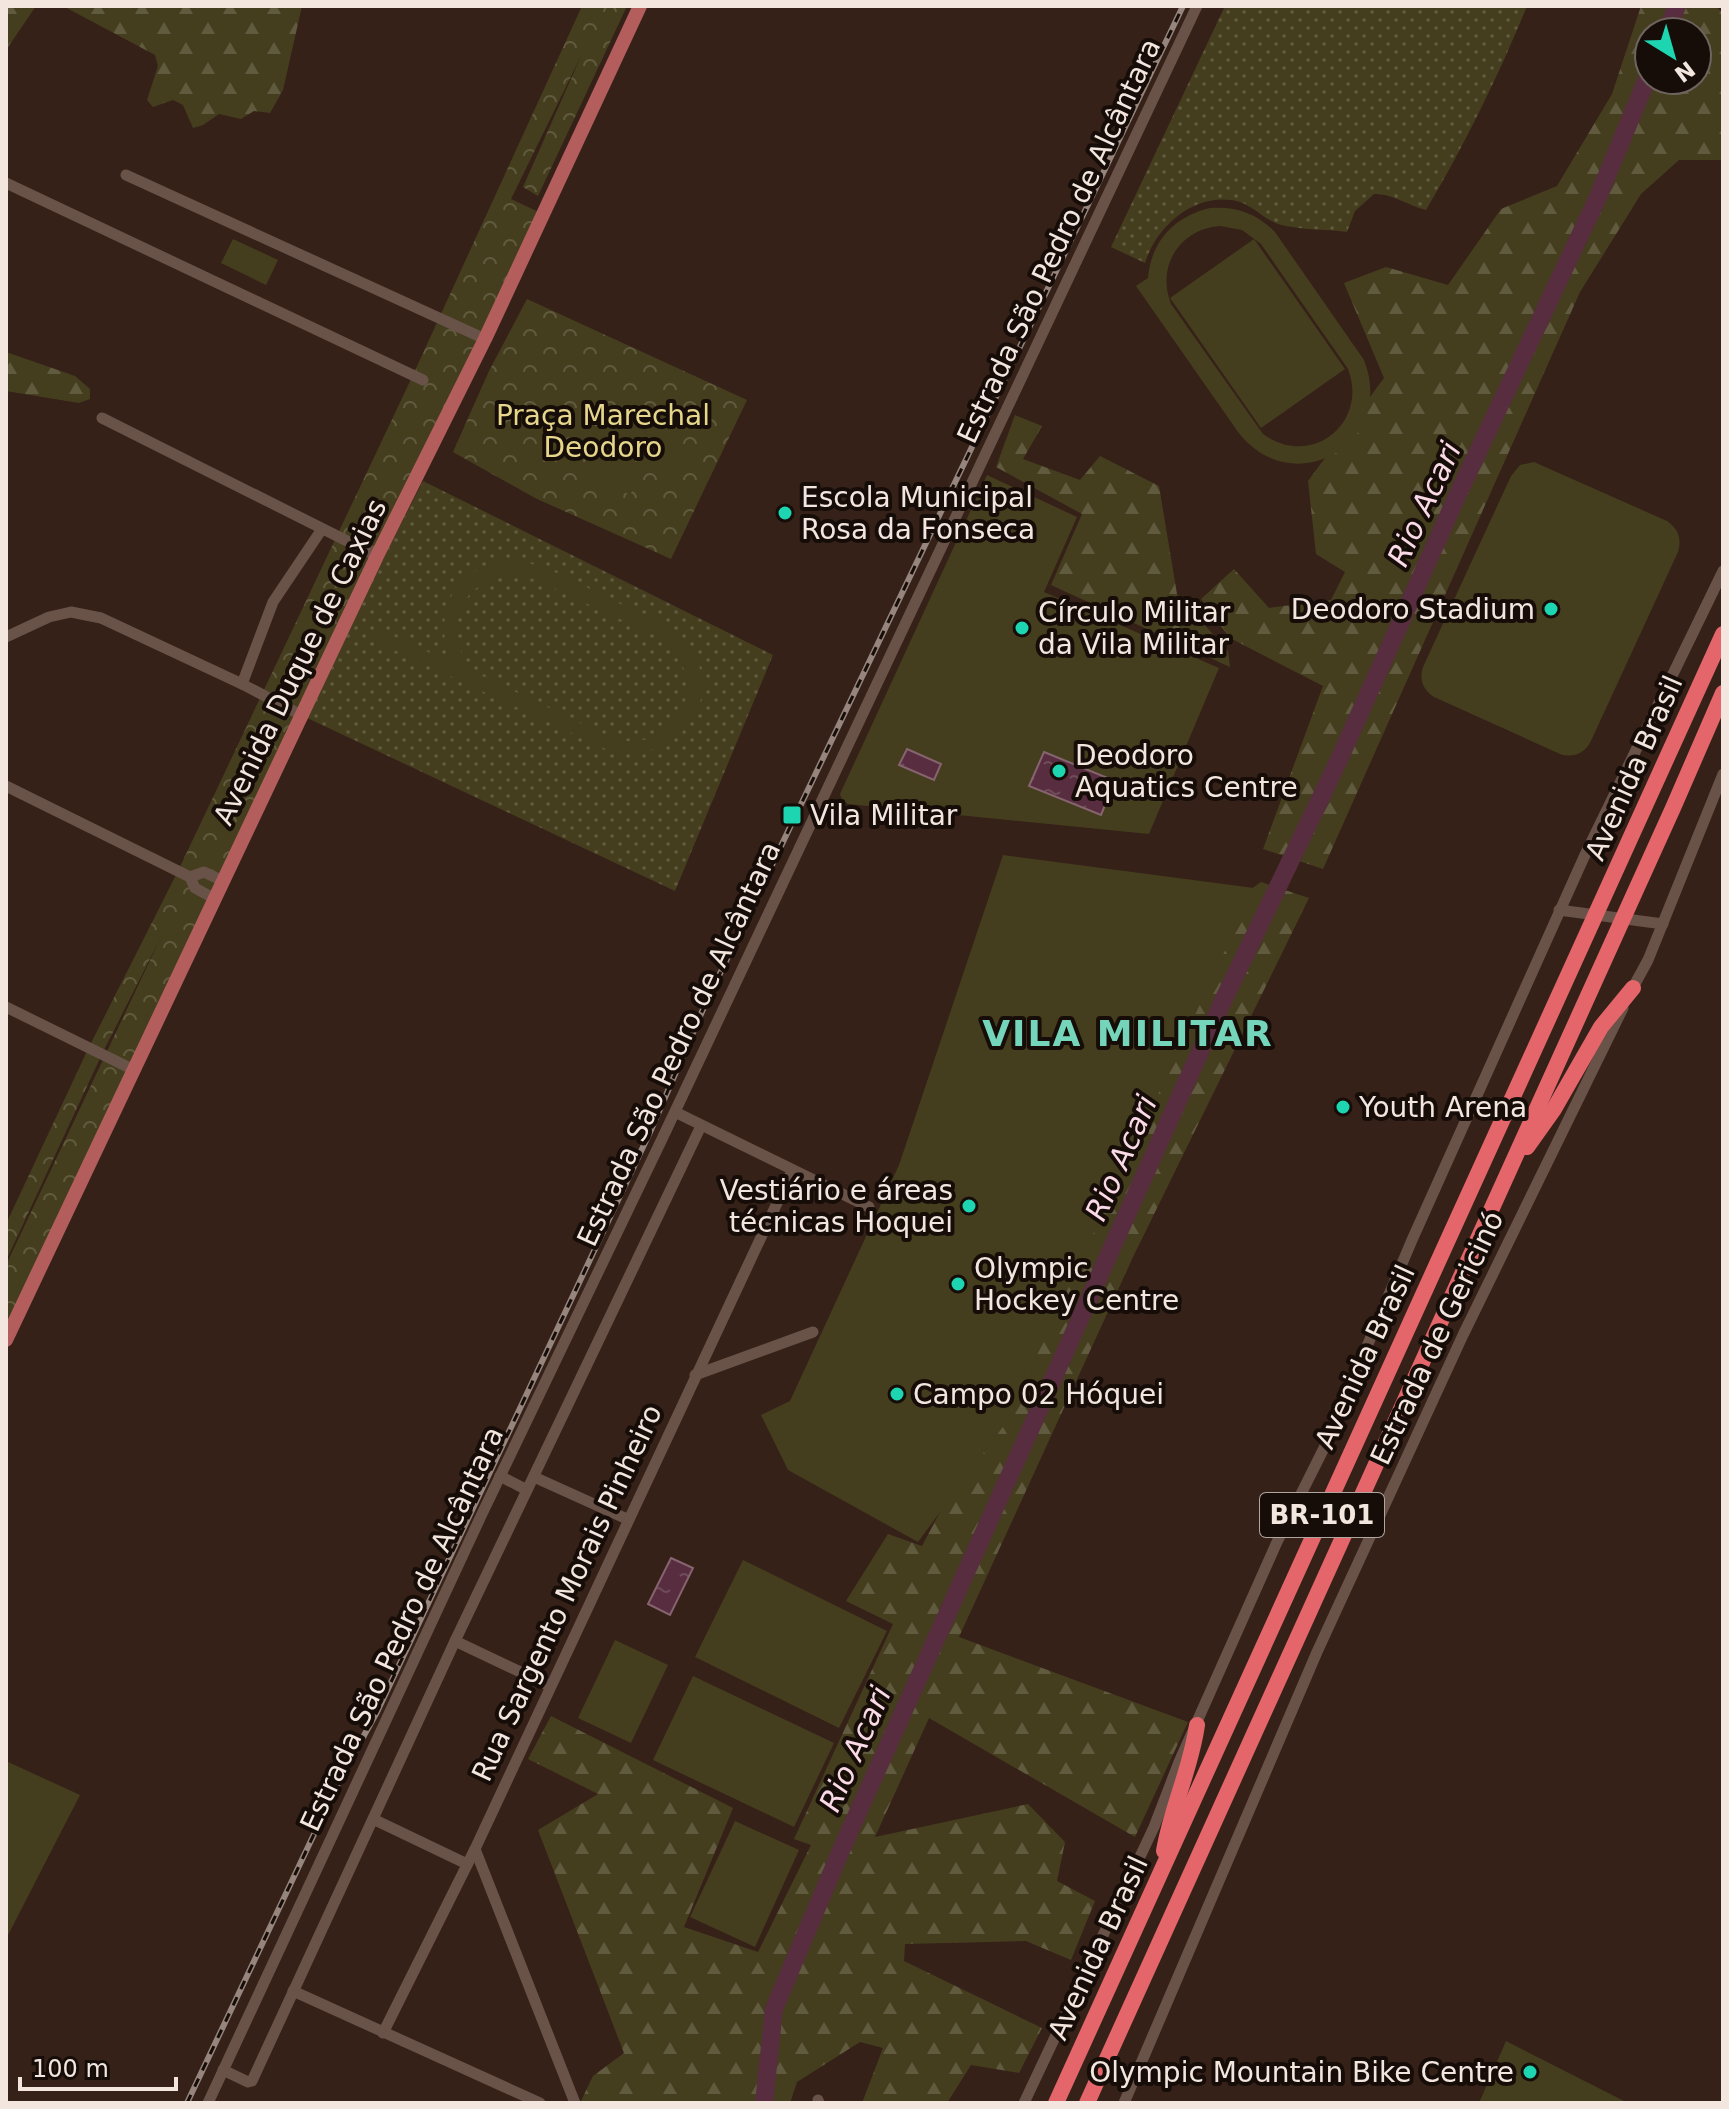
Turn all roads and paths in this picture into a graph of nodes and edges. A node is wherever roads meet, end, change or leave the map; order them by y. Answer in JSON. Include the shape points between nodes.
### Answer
{"nodes":[{"id":1,"x":640,"y":6,"type":"edge"},
{"id":2,"x":1197,"y":6,"type":"edge"},
{"id":3,"x":126,"y":175,"type":"dead end"},
{"id":4,"x":6,"y":183,"type":"edge"},
{"id":5,"x":485,"y":339,"type":"junction"},
{"id":6,"x":423,"y":380,"type":"dead end"},
{"id":7,"x":102,"y":418,"type":"dead end"},
{"id":8,"x":322,"y":529,"type":"junction"},
{"id":9,"x":377,"y":556,"type":"junction"},
{"id":10,"x":1723,"y":571,"type":"edge"},
{"id":11,"x":1723,"y":634,"type":"edge"},
{"id":12,"x":6,"y":637,"type":"edge"},
{"id":13,"x":242,"y":684,"type":"junction"},
{"id":14,"x":1723,"y":693,"type":"edge"},
{"id":15,"x":303,"y":716,"type":"junction"},
{"id":16,"x":1723,"y":774,"type":"edge"},
{"id":17,"x":6,"y":786,"type":"edge"},
{"id":18,"x":190,"y":877,"type":"junction"},
{"id":19,"x":223,"y":881,"type":"junction"},
{"id":20,"x":215,"y":899,"type":"junction"},
{"id":21,"x":1559,"y":910,"type":"junction"},
{"id":22,"x":1663,"y":924,"type":"junction"},
{"id":23,"x":1633,"y":988,"type":"junction"},
{"id":24,"x":6,"y":1007,"type":"edge"},
{"id":25,"x":134,"y":1070,"type":"junction"},
{"id":26,"x":675,"y":1112,"type":"junction"},
{"id":27,"x":701,"y":1126,"type":"junction"},
{"id":28,"x":792,"y":1171,"type":"junction"},
{"id":29,"x":1504,"y":1181,"type":"junction"},
{"id":30,"x":869,"y":1207,"type":"dead end"},
{"id":31,"x":813,"y":1332,"type":"dead end"},
{"id":32,"x":6,"y":1340,"type":"edge"},
{"id":33,"x":695,"y":1375,"type":"junction"},
{"id":34,"x":500,"y":1476,"type":"junction"},
{"id":35,"x":534,"y":1477,"type":"junction"},
{"id":36,"x":527,"y":1490,"type":"junction"},
{"id":37,"x":627,"y":1519,"type":"junction"},
{"id":38,"x":455,"y":1641,"type":"junction"},
{"id":39,"x":550,"y":1686,"type":"junction"},
{"id":40,"x":1197,"y":1725,"type":"junction"},
{"id":41,"x":373,"y":1819,"type":"junction"},
{"id":42,"x":475,"y":1849,"type":"junction"},
{"id":43,"x":467,"y":1864,"type":"junction"},
{"id":44,"x":1160,"y":1874,"type":"junction"},
{"id":45,"x":293,"y":1991,"type":"junction"},
{"id":46,"x":383,"y":2033,"type":"junction"},
{"id":47,"x":223,"y":2070,"type":"junction"},
{"id":48,"x":208,"y":2103,"type":"edge"},
{"id":49,"x":540,"y":2103,"type":"edge"},
{"id":50,"x":575,"y":2103,"type":"edge"},
{"id":51,"x":1024,"y":2103,"type":"edge"},
{"id":52,"x":1056,"y":2103,"type":"edge"},
{"id":53,"x":1087,"y":2103,"type":"edge"},
{"id":54,"x":1124,"y":2103,"type":"edge"}],
"edges":[{"from":1,"to":5,"type":"main road","name":"Avenida Duque de Caxias"},
{"from":2,"to":26,"type":"street","name":"Estrada São Pedro de Alcântara"},
{"from":3,"to":5,"type":"street"},
{"from":4,"to":6,"type":"street"},
{"from":5,"to":9,"type":"main road","name":"Avenida Duque de Caxias"},
{"from":7,"to":8,"type":"street"},
{"from":8,"to":9,"type":"street"},
{"from":8,"to":13,"type":"street","via":[[273,602]]},
{"from":9,"to":15,"type":"main road","name":"Avenida Duque de Caxias"},
{"from":10,"to":21,"type":"street"},
{"from":11,"to":44,"type":"highway","name":"Avenida Brasil","number":"BR-101"},
{"from":12,"to":13,"type":"street","via":[[26,625],[71,612],[101,618]]},
{"from":13,"to":15,"type":"street"},
{"from":14,"to":29,"type":"highway","name":"Avenida Brasil","number":"BR-101"},
{"from":15,"to":19,"type":"main road","name":"Avenida Duque de Caxias"},
{"from":16,"to":22,"type":"street","name":"Estrada de Gericinó"},
{"from":17,"to":18,"type":"street"},
{"from":18,"to":19,"type":"street","via":[[204,872]]},
{"from":18,"to":20,"type":"street","via":[[195,888]]},
{"from":19,"to":20,"type":"main road","name":"Avenida Duque de Caxias"},
{"from":20,"to":25,"type":"main road","name":"Avenida Duque de Caxias"},
{"from":21,"to":22,"type":"street"},
{"from":21,"to":40,"type":"street"},
{"from":22,"to":23,"type":"street","name":"Estrada de Gericinó"},
{"from":23,"to":29,"type":"highway","via":[[1601,1027]]},
{"from":23,"to":54,"type":"street","name":"Estrada de Gericinó","via":[[1463,1335],[1323,1638]]},
{"from":24,"to":25,"type":"street"},
{"from":25,"to":32,"type":"main road","name":"Avenida Duque de Caxias"},
{"from":26,"to":27,"type":"street"},
{"from":26,"to":34,"type":"street","name":"Estrada São Pedro de Alcântara"},
{"from":27,"to":28,"type":"street"},
{"from":27,"to":35,"type":"street"},
{"from":28,"to":30,"type":"street"},
{"from":28,"to":33,"type":"street","name":"Rua Sargento Morais Pinheiro"},
{"from":29,"to":53,"type":"highway","name":"Avenida Brasil","number":"BR-101"},
{"from":31,"to":33,"type":"street"},
{"from":33,"to":37,"type":"street","name":"Rua Sargento Morais Pinheiro"},
{"from":34,"to":36,"type":"street"},
{"from":34,"to":47,"type":"street","name":"Estrada São Pedro de Alcântara"},
{"from":35,"to":36,"type":"street"},
{"from":35,"to":37,"type":"street"},
{"from":36,"to":38,"type":"street"},
{"from":37,"to":39,"type":"street","name":"Rua Sargento Morais Pinheiro"},
{"from":38,"to":39,"type":"street"},
{"from":38,"to":41,"type":"street"},
{"from":39,"to":42,"type":"street","name":"Rua Sargento Morais Pinheiro"},
{"from":40,"to":44,"type":"highway"},
{"from":40,"to":51,"type":"street"},
{"from":41,"to":43,"type":"street"},
{"from":41,"to":45,"type":"street"},
{"from":42,"to":43,"type":"street","name":"Rua Sargento Morais Pinheiro"},
{"from":42,"to":50,"type":"street"},
{"from":43,"to":46,"type":"street","name":"Rua Sargento Morais Pinheiro"},
{"from":44,"to":52,"type":"highway","name":"Avenida Brasil","number":"BR-101"},
{"from":45,"to":46,"type":"street"},
{"from":45,"to":47,"type":"street","via":[[252,2081]]},
{"from":46,"to":49,"type":"street"},
{"from":47,"to":48,"type":"street","name":"Estrada São Pedro de Alcântara"}]}
